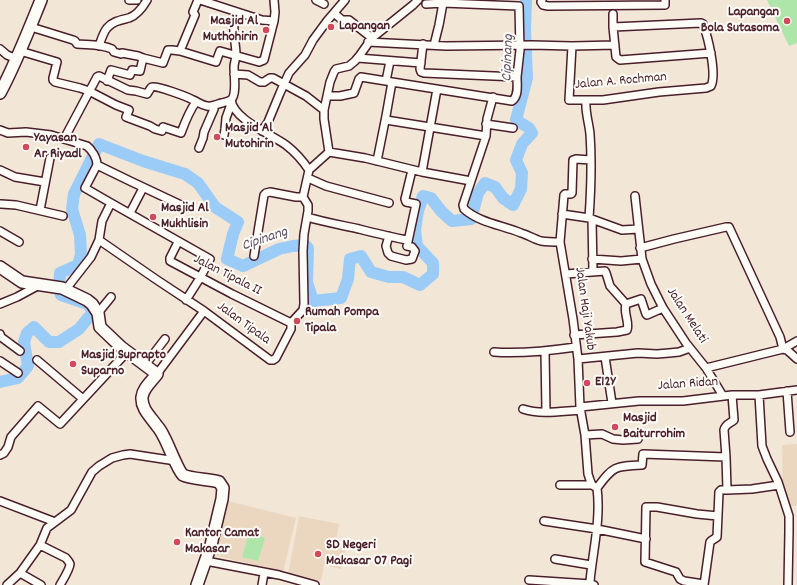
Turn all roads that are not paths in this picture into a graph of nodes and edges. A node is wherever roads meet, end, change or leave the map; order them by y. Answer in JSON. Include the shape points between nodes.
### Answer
{"nodes":[{"id":1,"x":41,"y":0,"type":"edge"},
{"id":2,"x":130,"y":0,"type":"edge"},
{"id":3,"x":137,"y":0,"type":"edge"},
{"id":4,"x":147,"y":0,"type":"edge"},
{"id":5,"x":199,"y":0,"type":"edge"},
{"id":6,"x":274,"y":0,"type":"edge"},
{"id":7,"x":316,"y":0,"type":"edge"},
{"id":8,"x":345,"y":0,"type":"edge"},
{"id":9,"x":418,"y":0,"type":"edge"},
{"id":10,"x":542,"y":0,"type":"edge"},
{"id":11,"x":426,"y":2,"type":"edge"},
{"id":12,"x":443,"y":2,"type":"edge"},
{"id":13,"x":468,"y":2,"type":"edge"},
{"id":14,"x":665,"y":2,"type":"edge"},
{"id":15,"x":324,"y":4,"type":"dead end"},
{"id":16,"x":238,"y":13,"type":"junction"},
{"id":17,"x":334,"y":13,"type":"junction"},
{"id":18,"x":613,"y":14,"type":"dead end"},
{"id":19,"x":274,"y":21,"type":"junction"},
{"id":20,"x":31,"y":27,"type":"junction"},
{"id":21,"x":613,"y":27,"type":"junction"},
{"id":22,"x":370,"y":40,"type":"junction"},
{"id":23,"x":423,"y":44,"type":"junction"},
{"id":24,"x":434,"y":45,"type":"junction"},
{"id":25,"x":520,"y":45,"type":"junction"},
{"id":26,"x":615,"y":45,"type":"junction"},
{"id":27,"x":99,"y":46,"type":"junction"},
{"id":28,"x":572,"y":46,"type":"junction"},
{"id":29,"x":0,"y":49,"type":"edge"},
{"id":30,"x":180,"y":51,"type":"junction"},
{"id":31,"x":711,"y":53,"type":"junction"},
{"id":32,"x":19,"y":55,"type":"junction"},
{"id":33,"x":236,"y":56,"type":"junction"},
{"id":34,"x":143,"y":58,"type":"junction"},
{"id":35,"x":358,"y":58,"type":"junction"},
{"id":36,"x":390,"y":61,"type":"junction"},
{"id":37,"x":421,"y":63,"type":"junction"},
{"id":38,"x":430,"y":73,"type":"junction"},
{"id":39,"x":234,"y":74,"type":"junction"},
{"id":40,"x":517,"y":77,"type":"junction"},
{"id":41,"x":107,"y":81,"type":"junction"},
{"id":42,"x":389,"y":81,"type":"junction"},
{"id":43,"x":284,"y":84,"type":"junction"},
{"id":44,"x":428,"y":88,"type":"junction"},
{"id":45,"x":437,"y":89,"type":"junction"},
{"id":46,"x":89,"y":91,"type":"junction"},
{"id":47,"x":0,"y":93,"type":"edge"},
{"id":48,"x":327,"y":96,"type":"junction"},
{"id":49,"x":493,"y":97,"type":"junction"},
{"id":50,"x":196,"y":102,"type":"junction"},
{"id":51,"x":231,"y":102,"type":"junction"},
{"id":52,"x":586,"y":103,"type":"junction"},
{"id":53,"x":214,"y":106,"type":"junction"},
{"id":54,"x":324,"y":110,"type":"junction"},
{"id":55,"x":386,"y":120,"type":"junction"},
{"id":56,"x":486,"y":124,"type":"junction"},
{"id":57,"x":430,"y":127,"type":"junction"},
{"id":58,"x":513,"y":128,"type":"dead end"},
{"id":59,"x":0,"y":130,"type":"edge"},
{"id":60,"x":262,"y":131,"type":"junction"},
{"id":61,"x":224,"y":135,"type":"dead end"},
{"id":62,"x":486,"y":136,"type":"junction"},
{"id":63,"x":64,"y":139,"type":"junction"},
{"id":64,"x":199,"y":148,"type":"dead end"},
{"id":65,"x":329,"y":152,"type":"junction"},
{"id":66,"x":50,"y":158,"type":"dead end"},
{"id":67,"x":591,"y":160,"type":"junction"},
{"id":68,"x":377,"y":161,"type":"junction"},
{"id":69,"x":97,"y":162,"type":"junction"},
{"id":70,"x":0,"y":170,"type":"edge"},
{"id":71,"x":309,"y":170,"type":"junction"},
{"id":72,"x":412,"y":170,"type":"junction"},
{"id":73,"x":422,"y":172,"type":"junction"},
{"id":74,"x":308,"y":178,"type":"junction"},
{"id":75,"x":471,"y":181,"type":"junction"},
{"id":76,"x":45,"y":182,"type":"junction"},
{"id":77,"x":143,"y":188,"type":"junction"},
{"id":78,"x":635,"y":196,"type":"dead end"},
{"id":79,"x":303,"y":197,"type":"junction"},
{"id":80,"x":110,"y":203,"type":"junction"},
{"id":81,"x":390,"y":203,"type":"dead end"},
{"id":82,"x":1,"y":204,"type":"dead end"},
{"id":83,"x":183,"y":206,"type":"dead end"},
{"id":84,"x":40,"y":210,"type":"junction"},
{"id":85,"x":130,"y":213,"type":"junction"},
{"id":86,"x":562,"y":214,"type":"junction"},
{"id":87,"x":63,"y":216,"type":"dead end"},
{"id":88,"x":307,"y":217,"type":"junction"},
{"id":89,"x":591,"y":218,"type":"junction"},
{"id":90,"x":638,"y":229,"type":"junction"},
{"id":91,"x":0,"y":231,"type":"edge"},
{"id":92,"x":389,"y":236,"type":"junction"},
{"id":93,"x":100,"y":240,"type":"junction"},
{"id":94,"x":408,"y":240,"type":"junction"},
{"id":95,"x":19,"y":242,"type":"dead end"},
{"id":96,"x":178,"y":242,"type":"junction"},
{"id":97,"x":560,"y":242,"type":"junction"},
{"id":98,"x":640,"y":248,"type":"junction"},
{"id":99,"x":254,"y":256,"type":"dead end"},
{"id":100,"x":592,"y":259,"type":"junction"},
{"id":101,"x":642,"y":259,"type":"junction"},
{"id":102,"x":0,"y":267,"type":"edge"},
{"id":103,"x":593,"y":271,"type":"junction"},
{"id":104,"x":566,"y":274,"type":"junction"},
{"id":105,"x":200,"y":278,"type":"junction"},
{"id":106,"x":44,"y":285,"type":"junction"},
{"id":107,"x":64,"y":288,"type":"junction"},
{"id":108,"x":111,"y":298,"type":"dead end"},
{"id":109,"x":186,"y":300,"type":"junction"},
{"id":110,"x":0,"y":304,"type":"edge"},
{"id":111,"x":626,"y":304,"type":"junction"},
{"id":112,"x":662,"y":308,"type":"junction"},
{"id":113,"x":204,"y":311,"type":"junction"},
{"id":114,"x":98,"y":313,"type":"junction"},
{"id":115,"x":291,"y":323,"type":"junction"},
{"id":116,"x":0,"y":334,"type":"edge"},
{"id":117,"x":574,"y":335,"type":"junction"},
{"id":118,"x":165,"y":339,"type":"dead end"},
{"id":119,"x":797,"y":341,"type":"edge"},
{"id":120,"x":576,"y":347,"type":"junction"},
{"id":121,"x":690,"y":348,"type":"junction"},
{"id":122,"x":783,"y":349,"type":"junction"},
{"id":123,"x":20,"y":351,"type":"dead end"},
{"id":124,"x":127,"y":352,"type":"junction"},
{"id":125,"x":494,"y":352,"type":"dead end"},
{"id":126,"x":545,"y":352,"type":"junction"},
{"id":127,"x":605,"y":357,"type":"junction"},
{"id":128,"x":578,"y":359,"type":"junction"},
{"id":129,"x":797,"y":359,"type":"edge"},
{"id":130,"x":37,"y":360,"type":"dead end"},
{"id":131,"x":0,"y":361,"type":"edge"},
{"id":132,"x":145,"y":365,"type":"junction"},
{"id":133,"x":706,"y":368,"type":"junction"},
{"id":134,"x":18,"y":374,"type":"dead end"},
{"id":135,"x":157,"y":374,"type":"junction"},
{"id":136,"x":797,"y":390,"type":"edge"},
{"id":137,"x":787,"y":392,"type":"junction"},
{"id":138,"x":732,"y":395,"type":"junction"},
{"id":139,"x":759,"y":395,"type":"junction"},
{"id":140,"x":723,"y":396,"type":"junction"},
{"id":141,"x":83,"y":399,"type":"junction"},
{"id":142,"x":612,"y":403,"type":"junction"},
{"id":143,"x":580,"y":408,"type":"junction"},
{"id":144,"x":523,"y":409,"type":"dead end"},
{"id":145,"x":546,"y":412,"type":"junction"},
{"id":146,"x":790,"y":432,"type":"dead end"},
{"id":147,"x":586,"y":436,"type":"junction"},
{"id":148,"x":638,"y":439,"type":"dead end"},
{"id":149,"x":0,"y":455,"type":"edge"},
{"id":150,"x":726,"y":457,"type":"junction"},
{"id":151,"x":176,"y":461,"type":"junction"},
{"id":152,"x":560,"y":485,"type":"dead end"},
{"id":153,"x":594,"y":486,"type":"junction"},
{"id":154,"x":779,"y":486,"type":"junction"},
{"id":155,"x":727,"y":490,"type":"junction"},
{"id":156,"x":0,"y":501,"type":"edge"},
{"id":157,"x":718,"y":516,"type":"junction"},
{"id":158,"x":544,"y":521,"type":"dead end"},
{"id":159,"x":55,"y":522,"type":"junction"},
{"id":160,"x":597,"y":529,"type":"junction"},
{"id":161,"x":646,"y":539,"type":"junction"},
{"id":162,"x":40,"y":545,"type":"junction"},
{"id":163,"x":555,"y":559,"type":"dead end"},
{"id":164,"x":206,"y":560,"type":"junction"},
{"id":165,"x":592,"y":565,"type":"junction"},
{"id":166,"x":20,"y":573,"type":"junction"},
{"id":167,"x":264,"y":573,"type":"junction"},
{"id":168,"x":529,"y":580,"type":"dead end"},
{"id":169,"x":704,"y":584,"type":"edge"},
{"id":170,"x":8,"y":585,"type":"edge"},
{"id":171,"x":41,"y":585,"type":"edge"},
{"id":172,"x":60,"y":585,"type":"edge"},
{"id":173,"x":197,"y":585,"type":"edge"},
{"id":174,"x":262,"y":585,"type":"edge"},
{"id":175,"x":315,"y":585,"type":"edge"},
{"id":176,"x":593,"y":585,"type":"edge"},
{"id":177,"x":788,"y":585,"type":"edge"}],
"edges":[{"from":1,"to":20,"type":"street"},
{"from":2,"to":3,"type":"street"},
{"from":4,"to":27,"type":"street","via":[[130,18],[118,20],[107,28]]},
{"from":5,"to":16,"type":"street"},
{"from":5,"to":30,"type":"street"},
{"from":6,"to":19,"type":"street"},
{"from":7,"to":15,"type":"street"},
{"from":8,"to":17,"type":"street"},
{"from":9,"to":11,"type":"street"},
{"from":9,"to":22,"type":"street"},
{"from":10,"to":14,"type":"street","via":[[545,6]]},
{"from":11,"to":12,"type":"street"},
{"from":12,"to":13,"type":"street"},
{"from":12,"to":24,"type":"street"},
{"from":13,"to":25,"type":"street","via":[[518,6]]},
{"from":16,"to":19,"type":"street"},
{"from":16,"to":33,"type":"street","via":[[234,20]]},
{"from":17,"to":22,"type":"street","via":[[342,20],[349,20]]},
{"from":17,"to":43,"type":"street","via":[[289,73]]},
{"from":18,"to":21,"type":"street"},
{"from":19,"to":33,"type":"street","via":[[262,62]]},
{"from":20,"to":27,"type":"street","via":[[73,40],[77,44]]},
{"from":20,"to":32,"type":"street"},
{"from":21,"to":26,"type":"street"},
{"from":21,"to":31,"type":"street","via":[[701,23]]},
{"from":22,"to":23,"type":"street"},
{"from":22,"to":35,"type":"street"},
{"from":23,"to":24,"type":"street"},
{"from":23,"to":37,"type":"street"},
{"from":24,"to":25,"type":"street"},
{"from":25,"to":28,"type":"street"},
{"from":25,"to":40,"type":"street"},
{"from":26,"to":28,"type":"street"},
{"from":26,"to":31,"type":"street","via":[[616,56],[620,60]]},
{"from":27,"to":34,"type":"street"},
{"from":28,"to":52,"type":"street","name":"Jalan A. Rochman","via":[[570,100]]},
{"from":29,"to":32,"type":"street","via":[[7,55]]},
{"from":30,"to":33,"type":"street","via":[[216,62],[220,51]]},
{"from":30,"to":34,"type":"street","via":[[168,50],[163,63]]},
{"from":31,"to":52,"type":"street","name":"Jalan A. Rochman","via":[[711,86]]},
{"from":32,"to":46,"type":"street","via":[[57,62],[53,78],[55,82]]},
{"from":32,"to":47,"type":"street"},
{"from":33,"to":39,"type":"street"},
{"from":34,"to":41,"type":"street","via":[[140,71],[132,70],[130,75],[111,70]]},
{"from":35,"to":36,"type":"street"},
{"from":35,"to":48,"type":"street","via":[[349,66],[336,69]]},
{"from":36,"to":37,"type":"street"},
{"from":36,"to":42,"type":"street"},
{"from":37,"to":38,"type":"street","via":[[421,72]]},
{"from":38,"to":40,"type":"street"},
{"from":38,"to":44,"type":"street"},
{"from":39,"to":43,"type":"street","via":[[248,76],[260,82],[273,78]]},
{"from":39,"to":51,"type":"street","via":[[235,88]]},
{"from":40,"to":49,"type":"street","via":[[514,100]]},
{"from":41,"to":46,"type":"street","via":[[97,77]]},
{"from":41,"to":50,"type":"street","via":[[145,94],[154,86]]},
{"from":42,"to":44,"type":"street"},
{"from":42,"to":48,"type":"street","via":[[361,77],[354,93]]},
{"from":42,"to":55,"type":"street"},
{"from":43,"to":54,"type":"street"},
{"from":43,"to":60,"type":"street"},
{"from":44,"to":45,"type":"street"},
{"from":45,"to":49,"type":"street"},
{"from":45,"to":57,"type":"street"},
{"from":46,"to":50,"type":"street","via":[[129,110],[126,117],[155,129],[162,131],[164,127],[181,133]]},
{"from":46,"to":63,"type":"street"},
{"from":48,"to":54,"type":"street"},
{"from":49,"to":56,"type":"street"},
{"from":50,"to":53,"type":"street"},
{"from":51,"to":53,"type":"street"},
{"from":51,"to":60,"type":"street","via":[[239,115]]},
{"from":51,"to":61,"type":"street"},
{"from":52,"to":67,"type":"street"},
{"from":53,"to":64,"type":"street"},
{"from":54,"to":65,"type":"street"},
{"from":55,"to":57,"type":"street"},
{"from":55,"to":68,"type":"street"},
{"from":56,"to":58,"type":"street"},
{"from":56,"to":62,"type":"street"},
{"from":57,"to":62,"type":"street"},
{"from":57,"to":73,"type":"street"},
{"from":59,"to":63,"type":"street","via":[[8,133],[37,133]]},
{"from":60,"to":71,"type":"street","via":[[286,145]]},
{"from":62,"to":75,"type":"street"},
{"from":63,"to":69,"type":"street","via":[[89,148]]},
{"from":65,"to":68,"type":"street"},
{"from":65,"to":71,"type":"street"},
{"from":66,"to":76,"type":"street"},
{"from":67,"to":86,"type":"street","name":"Jalan Haji Yakub","via":[[574,160],[572,193],[564,195]]},
{"from":67,"to":89,"type":"street"},
{"from":68,"to":72,"type":"street"},
{"from":69,"to":77,"type":"street"},
{"from":69,"to":80,"type":"street","via":[[85,188]]},
{"from":70,"to":76,"type":"street","via":[[15,177]]},
{"from":71,"to":74,"type":"street"},
{"from":72,"to":73,"type":"street"},
{"from":72,"to":94,"type":"street","via":[[405,199],[406,202],[416,204]]},
{"from":73,"to":75,"type":"street"},
{"from":74,"to":79,"type":"street"},
{"from":74,"to":81,"type":"street","via":[[326,186]]},
{"from":75,"to":97,"type":"street","via":[[463,205],[464,209],[476,218],[537,240]]},
{"from":76,"to":84,"type":"street"},
{"from":77,"to":83,"type":"street"},
{"from":77,"to":85,"type":"street"},
{"from":78,"to":90,"type":"street","name":"Jalan Melati"},
{"from":79,"to":88,"type":"street","via":[[308,205]]},
{"from":79,"to":99,"type":"street","via":[[270,192],[264,195]]},
{"from":80,"to":85,"type":"street"},
{"from":80,"to":93,"type":"street","via":[[103,216]]},
{"from":82,"to":84,"type":"street"},
{"from":84,"to":87,"type":"street"},
{"from":85,"to":96,"type":"street"},
{"from":86,"to":89,"type":"street"},
{"from":86,"to":97,"type":"street","name":"Jalan Haji Yakub"},
{"from":88,"to":92,"type":"street"},
{"from":88,"to":115,"type":"street","via":[[303,248],[304,304],[303,310]]},
{"from":89,"to":90,"type":"street","via":[[622,230]]},
{"from":89,"to":100,"type":"street"},
{"from":90,"to":98,"type":"street","name":"Jalan Melati"},
{"from":91,"to":95,"type":"street"},
{"from":92,"to":94,"type":"street"},
{"from":92,"to":94,"type":"street","via":[[386,246],[388,253],[406,260],[412,259],[415,251],[407,246]]},
{"from":93,"to":107,"type":"street","via":[[90,257]]},
{"from":93,"to":109,"type":"street","name":"Jalan Tipala"},
{"from":96,"to":105,"type":"street","name":"Jalan Tipala II","via":[[170,260]]},
{"from":96,"to":105,"type":"street","via":[[210,259]]},
{"from":97,"to":104,"type":"street","name":"Jalan Haji Yakub"},
{"from":98,"to":101,"type":"street","name":"Jalan Melati"},
{"from":98,"to":122,"type":"street","via":[[729,227],[780,337]]},
{"from":100,"to":101,"type":"street"},
{"from":100,"to":103,"type":"street"},
{"from":101,"to":112,"type":"street","name":"Jalan Melati"},
{"from":102,"to":106,"type":"street","via":[[22,282]]},
{"from":103,"to":104,"type":"street"},
{"from":103,"to":111,"type":"street","via":[[605,271],[611,288]]},
{"from":104,"to":117,"type":"street","name":"Jalan Haji Yakub"},
{"from":105,"to":109,"type":"street"},
{"from":105,"to":115,"type":"street","name":"Jalan Tipala II"},
{"from":106,"to":107,"type":"street"},
{"from":106,"to":110,"type":"street"},
{"from":107,"to":114,"type":"street","via":[[87,300]]},
{"from":108,"to":114,"type":"street"},
{"from":109,"to":113,"type":"street","name":"Jalan Tipala"},
{"from":111,"to":112,"type":"street","via":[[641,299],[646,314]]},
{"from":111,"to":117,"type":"street","via":[[627,330]]},
{"from":112,"to":121,"type":"street","name":"Jalan Melati"},
{"from":113,"to":115,"type":"street","name":"Jalan Tipala","via":[[270,360],[276,358],[291,329]]},
{"from":113,"to":135,"type":"street","name":"Jalan Tipala"},
{"from":114,"to":124,"type":"street","via":[[100,327]]},
{"from":116,"to":123,"type":"street"},
{"from":117,"to":120,"type":"street","name":"Jalan Haji Yakub"},
{"from":118,"to":132,"type":"street"},
{"from":119,"to":122,"type":"street"},
{"from":120,"to":126,"type":"street"},
{"from":120,"to":128,"type":"street","name":"Jalan Haji Yakub"},
{"from":121,"to":127,"type":"street","via":[[679,352]]},
{"from":121,"to":133,"type":"street","name":"Jalan Melati"},
{"from":122,"to":129,"type":"street"},
{"from":122,"to":133,"type":"street"},
{"from":124,"to":132,"type":"street"},
{"from":124,"to":141,"type":"street"},
{"from":125,"to":126,"type":"street"},
{"from":126,"to":145,"type":"street"},
{"from":127,"to":128,"type":"street"},
{"from":127,"to":142,"type":"street"},
{"from":128,"to":143,"type":"street","name":"Jalan Haji Yakub"},
{"from":130,"to":141,"type":"street"},
{"from":131,"to":134,"type":"street"},
{"from":132,"to":135,"type":"street"},
{"from":133,"to":140,"type":"street","name":"Jalan Melati"},
{"from":135,"to":151,"type":"street","via":[[145,389],[142,404],[162,433]]},
{"from":136,"to":137,"type":"street","name":"Jalan Ridan"},
{"from":137,"to":139,"type":"street","name":"Jalan Ridan"},
{"from":137,"to":146,"type":"street"},
{"from":138,"to":139,"type":"street","name":"Jalan Ridan"},
{"from":138,"to":140,"type":"street","name":"Jalan Ridan"},
{"from":138,"to":150,"type":"street","via":[[734,420],[724,428]]},
{"from":139,"to":154,"type":"street","via":[[762,446]]},
{"from":140,"to":142,"type":"street","name":"Jalan Ridan"},
{"from":141,"to":149,"type":"street","via":[[60,424],[38,406],[10,437],[8,446]]},
{"from":142,"to":143,"type":"street","name":"Jalan Ridan"},
{"from":143,"to":145,"type":"street","name":"Jalan Ridan"},
{"from":143,"to":147,"type":"street","name":"Jalan Haji Yakub"},
{"from":144,"to":145,"type":"street","name":"Jalan Ridan"},
{"from":147,"to":148,"type":"street","via":[[602,434],[614,439]]},
{"from":147,"to":153,"type":"street","name":"Jalan Haji Yakub","via":[[588,474]]},
{"from":150,"to":153,"type":"street","via":[[643,454],[642,465],[616,468]]},
{"from":150,"to":155,"type":"street"},
{"from":151,"to":159,"type":"street","via":[[130,454],[112,458],[92,472],[71,510]]},
{"from":151,"to":164,"type":"street","via":[[183,475],[219,482],[223,488]]},
{"from":152,"to":153,"type":"street"},
{"from":153,"to":160,"type":"street","name":"Jalan Haji Yakub","via":[[598,507]]},
{"from":154,"to":155,"type":"street"},
{"from":154,"to":177,"type":"street","via":[[789,516]]},
{"from":155,"to":157,"type":"street","via":[[719,492]]},
{"from":156,"to":159,"type":"street"},
{"from":157,"to":161,"type":"street","via":[[646,507]]},
{"from":157,"to":169,"type":"street","via":[[717,537],[710,542]]},
{"from":158,"to":160,"type":"street"},
{"from":159,"to":162,"type":"street","via":[[47,528]]},
{"from":160,"to":161,"type":"street"},
{"from":160,"to":165,"type":"street","name":"Jalan Haji Yakub"},
{"from":161,"to":169,"type":"street","via":[[645,562],[676,572],[684,581]]},
{"from":162,"to":166,"type":"street"},
{"from":162,"to":172,"type":"street","via":[[69,562]]},
{"from":163,"to":165,"type":"street"},
{"from":164,"to":167,"type":"street"},
{"from":164,"to":173,"type":"street"},
{"from":165,"to":176,"type":"street","name":"Jalan Haji Yakub","via":[[590,581]]},
{"from":166,"to":170,"type":"street"},
{"from":166,"to":171,"type":"street"},
{"from":167,"to":174,"type":"street"},
{"from":167,"to":175,"type":"street"},
{"from":168,"to":176,"type":"street"}]}
